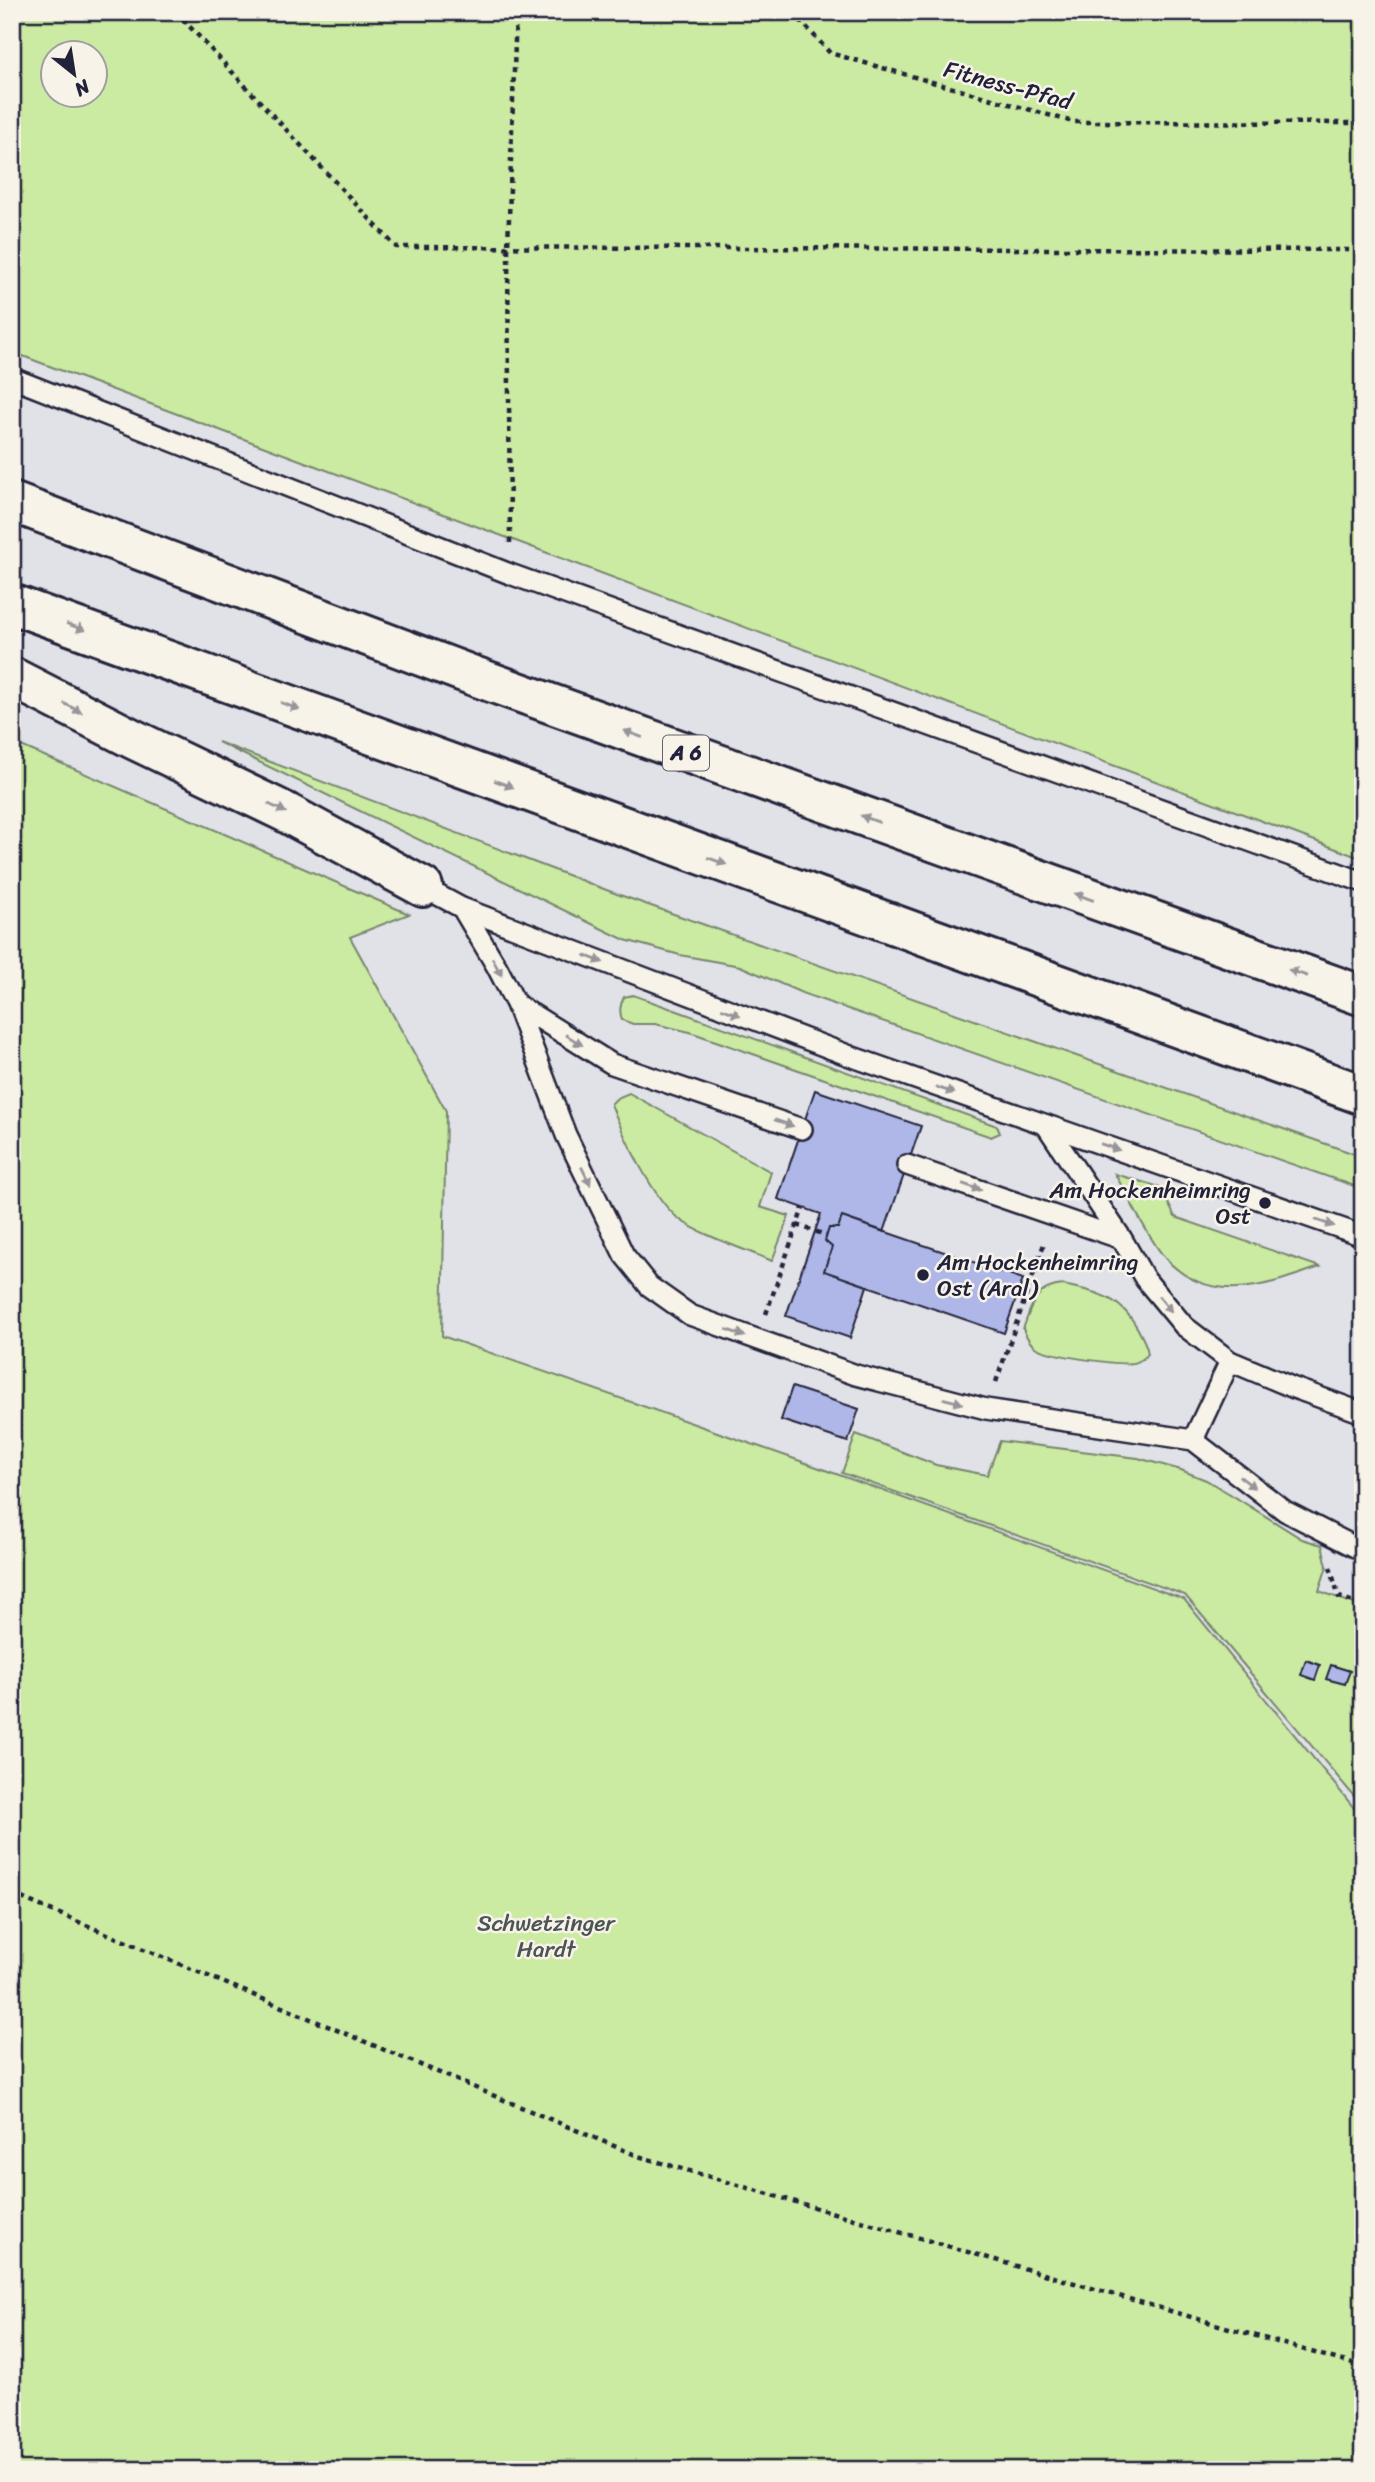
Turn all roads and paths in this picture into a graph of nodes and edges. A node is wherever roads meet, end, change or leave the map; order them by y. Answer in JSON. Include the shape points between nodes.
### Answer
{"nodes":[{"id":1,"x":176,"y":12,"type":"edge"},
{"id":2,"x":516,"y":12,"type":"edge"},
{"id":3,"x":793,"y":12,"type":"edge"},
{"id":4,"x":1363,"y":123,"type":"edge"},
{"id":5,"x":508,"y":247,"type":"junction"},
{"id":6,"x":1363,"y":250,"type":"edge"},
{"id":7,"x":12,"y":378,"type":"edge"},
{"id":8,"x":12,"y":502,"type":"edge"},
{"id":9,"x":510,"y":574,"type":"junction"},
{"id":10,"x":12,"y":604,"type":"edge"},
{"id":11,"x":12,"y":677,"type":"edge"},
{"id":12,"x":1363,"y":882,"type":"edge"},
{"id":13,"x":422,"y":887,"type":"joint"},
{"id":14,"x":462,"y":908,"type":"junction"},
{"id":15,"x":1363,"y":996,"type":"edge"},
{"id":16,"x":516,"y":1004,"type":"junction"},
{"id":17,"x":1363,"y":1095,"type":"edge"},
{"id":18,"x":1046,"y":1125,"type":"junction"},
{"id":19,"x":802,"y":1129,"type":"dead end"},
{"id":20,"x":907,"y":1165,"type":"dead end"},
{"id":21,"x":803,"y":1208,"type":"dead end"},
{"id":22,"x":1054,"y":1215,"type":"junction"},
{"id":23,"x":797,"y":1225,"type":"junction"},
{"id":24,"x":826,"y":1235,"type":"dead end"},
{"id":25,"x":1363,"y":1236,"type":"edge"},
{"id":26,"x":1122,"y":1238,"type":"junction"},
{"id":27,"x":757,"y":1341,"type":"junction"},
{"id":28,"x":1230,"y":1361,"type":"junction"},
{"id":29,"x":986,"y":1409,"type":"junction"},
{"id":30,"x":1363,"y":1413,"type":"edge"},
{"id":31,"x":1193,"y":1440,"type":"junction"},
{"id":32,"x":1363,"y":1551,"type":"edge"},
{"id":33,"x":12,"y":1894,"type":"edge"},
{"id":34,"x":1363,"y":2367,"type":"edge"}],
"edges":[{"from":1,"to":5,"type":"path","via":[[396,247]]},
{"from":2,"to":5,"type":"path"},
{"from":3,"to":4,"type":"path","name":"Fitness-Pfad","via":[[830,53],[1073,122]]},
{"from":5,"to":6,"type":"path"},
{"from":5,"to":9,"type":"path"},
{"from":7,"to":9,"type":"lane"},
{"from":15,"to":8,"type":"highway","number":"A 6","one_way":true,"via":[[474,676]]},
{"from":9,"to":12,"type":"lane"},
{"from":10,"to":17,"type":"highway","one_way":true},
{"from":11,"to":13,"type":"highway","one_way":true,"via":[[285,812]]},
{"from":13,"to":14,"type":"lane"},
{"from":14,"to":16,"type":"lane","one_way":true},
{"from":14,"to":18,"type":"lane","one_way":true,"via":[[850,1056]]},
{"from":16,"to":19,"type":"lane","one_way":true,"via":[[612,1064]]},
{"from":16,"to":27,"type":"lane","one_way":true,"via":[[566,1135],[624,1255],[649,1286],[690,1315]]},
{"from":18,"to":25,"type":"lane","one_way":true},
{"from":18,"to":26,"type":"lane"},
{"from":20,"to":22,"type":"lane","one_way":true},
{"from":21,"to":23,"type":"path"},
{"from":22,"to":26,"type":"lane"},
{"from":22,"to":29,"type":"path"},
{"from":23,"to":24,"type":"path"},
{"from":23,"to":27,"type":"path"},
{"from":26,"to":28,"type":"lane","one_way":true,"via":[[1165,1305],[1184,1326]]},
{"from":27,"to":29,"type":"lane","one_way":true,"via":[[856,1375]]},
{"from":28,"to":30,"type":"lane"},
{"from":28,"to":31,"type":"lane"},
{"from":29,"to":31,"type":"lane"},
{"from":31,"to":32,"type":"lane","one_way":true,"via":[[1285,1511]]},
{"from":33,"to":34,"type":"path","via":[[638,2156]]}]}
